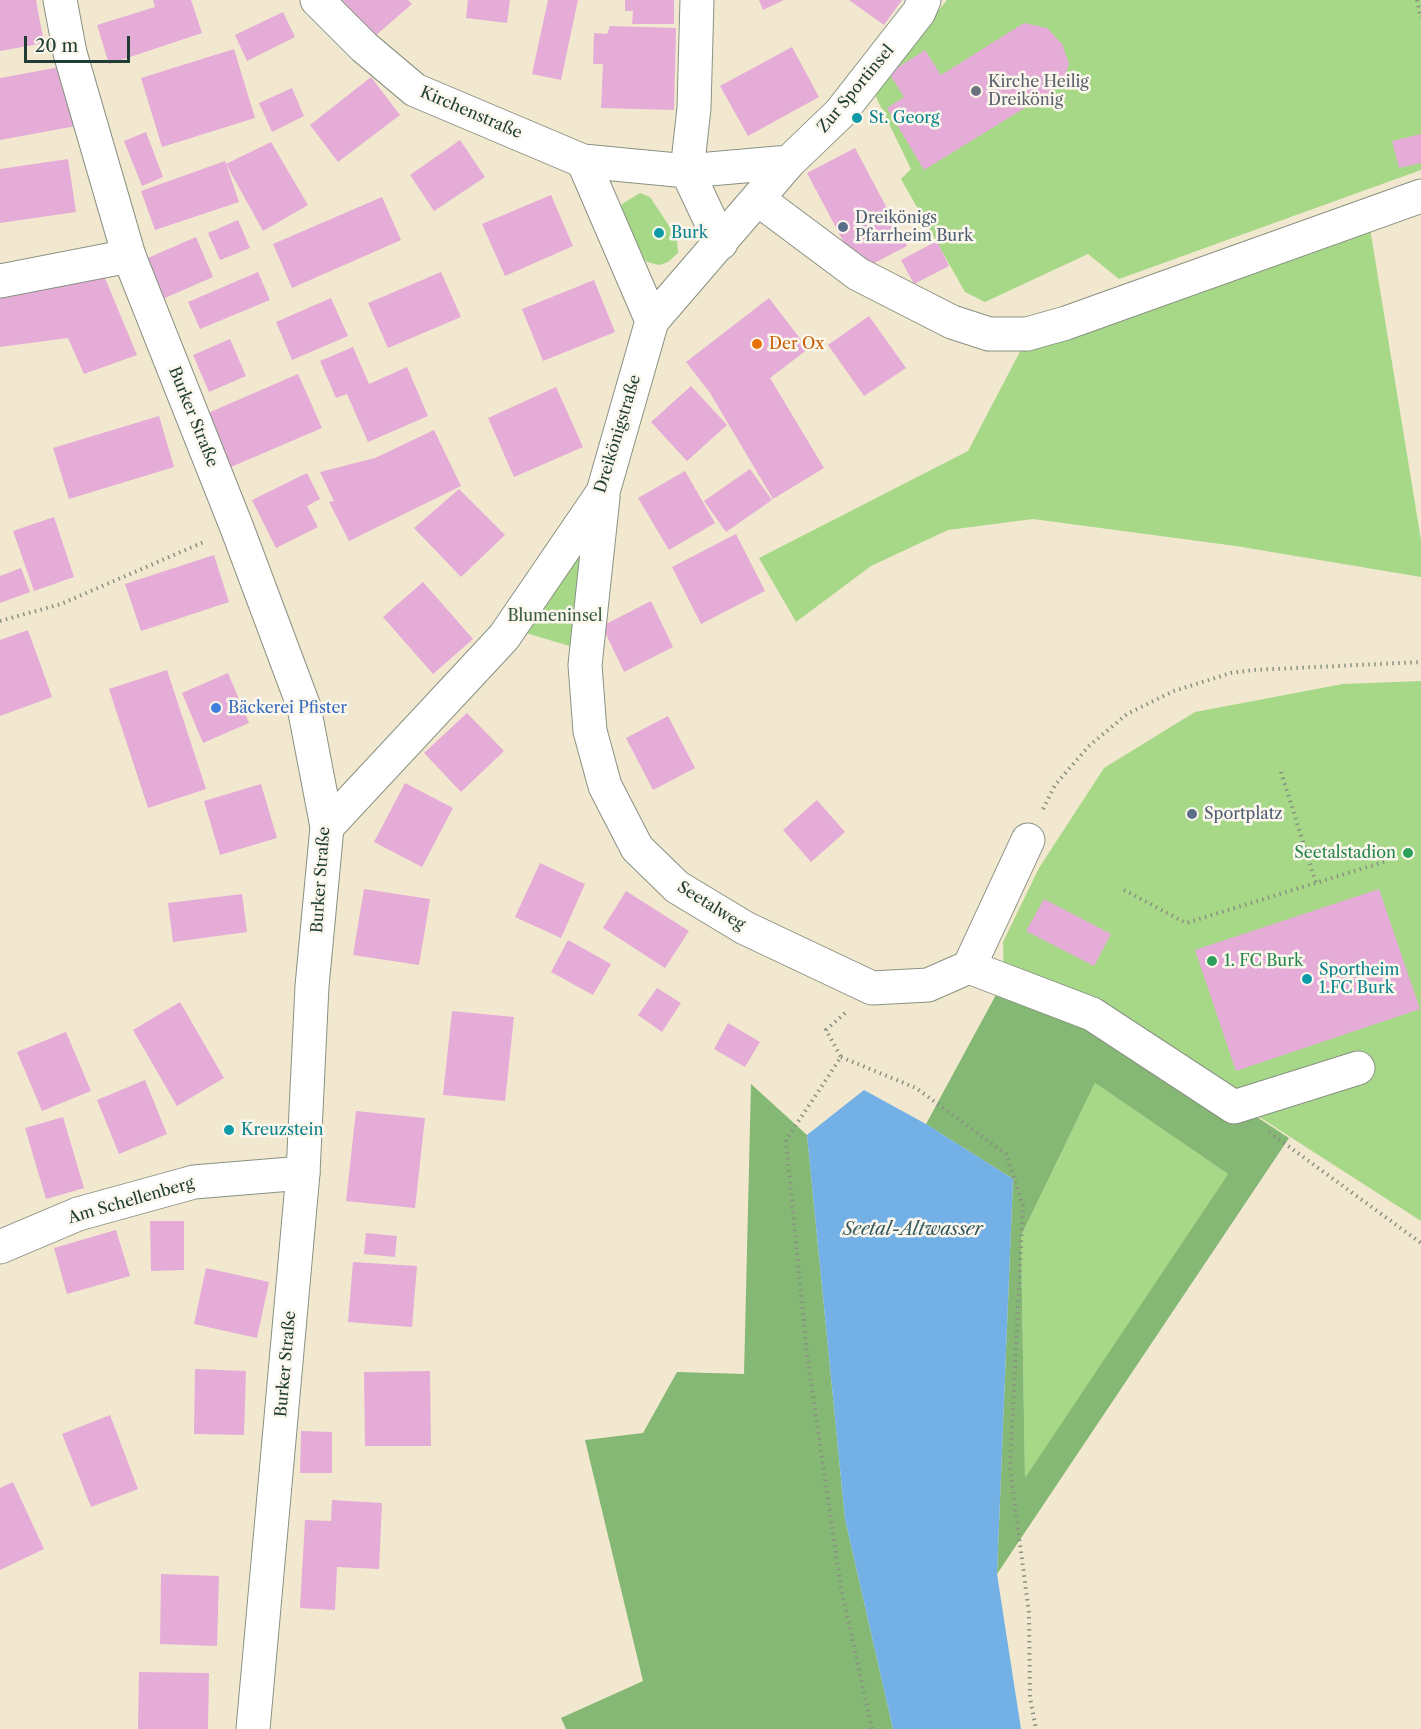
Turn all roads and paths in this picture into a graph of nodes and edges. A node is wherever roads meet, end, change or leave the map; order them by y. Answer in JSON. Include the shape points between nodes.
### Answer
{"nodes":[{"id":1,"x":60,"y":0,"type":"edge"},
{"id":2,"x":317,"y":0,"type":"edge"},
{"id":3,"x":697,"y":0,"type":"edge"},
{"id":4,"x":924,"y":0,"type":"edge"},
{"id":5,"x":1417,"y":0,"type":"edge"},
{"id":6,"x":1421,"y":18,"type":"edge"},
{"id":7,"x":583,"y":161,"type":"junction"},
{"id":8,"x":789,"y":162,"type":"junction"},
{"id":9,"x":687,"y":171,"type":"junction"},
{"id":10,"x":1421,"y":196,"type":"edge"},
{"id":11,"x":759,"y":200,"type":"junction"},
{"id":12,"x":721,"y":243,"type":"junction"},
{"id":13,"x":129,"y":256,"type":"junction"},
{"id":14,"x":0,"y":281,"type":"edge"},
{"id":15,"x":652,"y":321,"type":"junction"},
{"id":16,"x":603,"y":492,"type":"junction"},
{"id":17,"x":237,"y":528,"type":"junction"},
{"id":18,"x":0,"y":621,"type":"edge"},
{"id":19,"x":1421,"y":662,"type":"edge"},
{"id":20,"x":1281,"y":772,"type":"dead end"},
{"id":21,"x":327,"y":827,"type":"junction"},
{"id":22,"x":1028,"y":840,"type":"joint"},
{"id":23,"x":1387,"y":861,"type":"dead end"},
{"id":24,"x":1316,"y":883,"type":"junction"},
{"id":25,"x":1124,"y":890,"type":"dead end"},
{"id":26,"x":969,"y":967,"type":"junction"},
{"id":27,"x":872,"y":988,"type":"junction"},
{"id":28,"x":841,"y":1057,"type":"junction"},
{"id":29,"x":1358,"y":1068,"type":"dead end"},
{"id":30,"x":1234,"y":1107,"type":"junction"},
{"id":31,"x":303,"y":1173,"type":"junction"},
{"id":32,"x":1421,"y":1243,"type":"edge"},
{"id":33,"x":0,"y":1247,"type":"edge"},
{"id":34,"x":253,"y":1729,"type":"edge"},
{"id":35,"x":872,"y":1729,"type":"edge"},
{"id":36,"x":1036,"y":1729,"type":"edge"}],
"edges":[{"from":1,"to":13,"type":"street","name":"Burker Straße","via":[[70,53]]},
{"from":2,"to":7,"type":"street","name":"Kirchenstraße","via":[[415,90]]},
{"from":3,"to":9,"type":"street","via":[[694,108]]},
{"from":4,"to":8,"type":"street","name":"Zur Sportinsel","via":[[919,12],[840,113]]},
{"from":5,"to":6,"type":"path"},
{"from":7,"to":9,"type":"street","name":"Kirchenstraße"},
{"from":7,"to":15,"type":"street"},
{"from":8,"to":9,"type":"street","name":"Kirchenstraße"},
{"from":8,"to":11,"type":"street","name":"Zur Sportinsel"},
{"from":9,"to":12,"type":"street"},
{"from":10,"to":11,"type":"street","via":[[1026,334],[989,334],[952,322],[858,274]]},
{"from":11,"to":12,"type":"street","name":"Dreikönigstraße"},
{"from":12,"to":15,"type":"street","name":"Dreikönigstraße"},
{"from":13,"to":14,"type":"street"},
{"from":13,"to":17,"type":"street","name":"Burker Straße"},
{"from":15,"to":16,"type":"street","name":"Dreikönigstraße"},
{"from":16,"to":21,"type":"street","name":"Dreikönigstraße","via":[[504,637]]},
{"from":16,"to":27,"type":"street","name":"Seetalweg","via":[[585,665],[590,731],[605,786],[637,848],[687,893],[746,928]]},
{"from":17,"to":18,"type":"path","via":[[61,604]]},
{"from":17,"to":21,"type":"street","name":"Burker Straße","via":[[304,707]]},
{"from":19,"to":22,"type":"path","via":[[1253,670],[1174,691],[1127,714],[1089,746],[1055,785]]},
{"from":20,"to":24,"type":"path"},
{"from":21,"to":31,"type":"street","name":"Burker Straße","via":[[312,986]]},
{"from":22,"to":26,"type":"street"},
{"from":23,"to":24,"type":"path"},
{"from":24,"to":25,"type":"path","via":[[1186,923]]},
{"from":26,"to":27,"type":"street","name":"Seetalweg","via":[[928,986]]},
{"from":26,"to":30,"type":"street","via":[[1092,1014]]},
{"from":27,"to":28,"type":"path","via":[[826,1030]]},
{"from":28,"to":35,"type":"path","via":[[786,1140],[807,1355],[841,1588]]},
{"from":28,"to":36,"type":"path","via":[[916,1088],[1006,1154],[1023,1206],[1010,1467],[1029,1613],[1030,1698]]},
{"from":29,"to":30,"type":"street"},
{"from":30,"to":32,"type":"path"},
{"from":31,"to":33,"type":"street","name":"Am Schellenberg","via":[[194,1182],[78,1214]]},
{"from":31,"to":34,"type":"street","name":"Burker Straße"}]}
